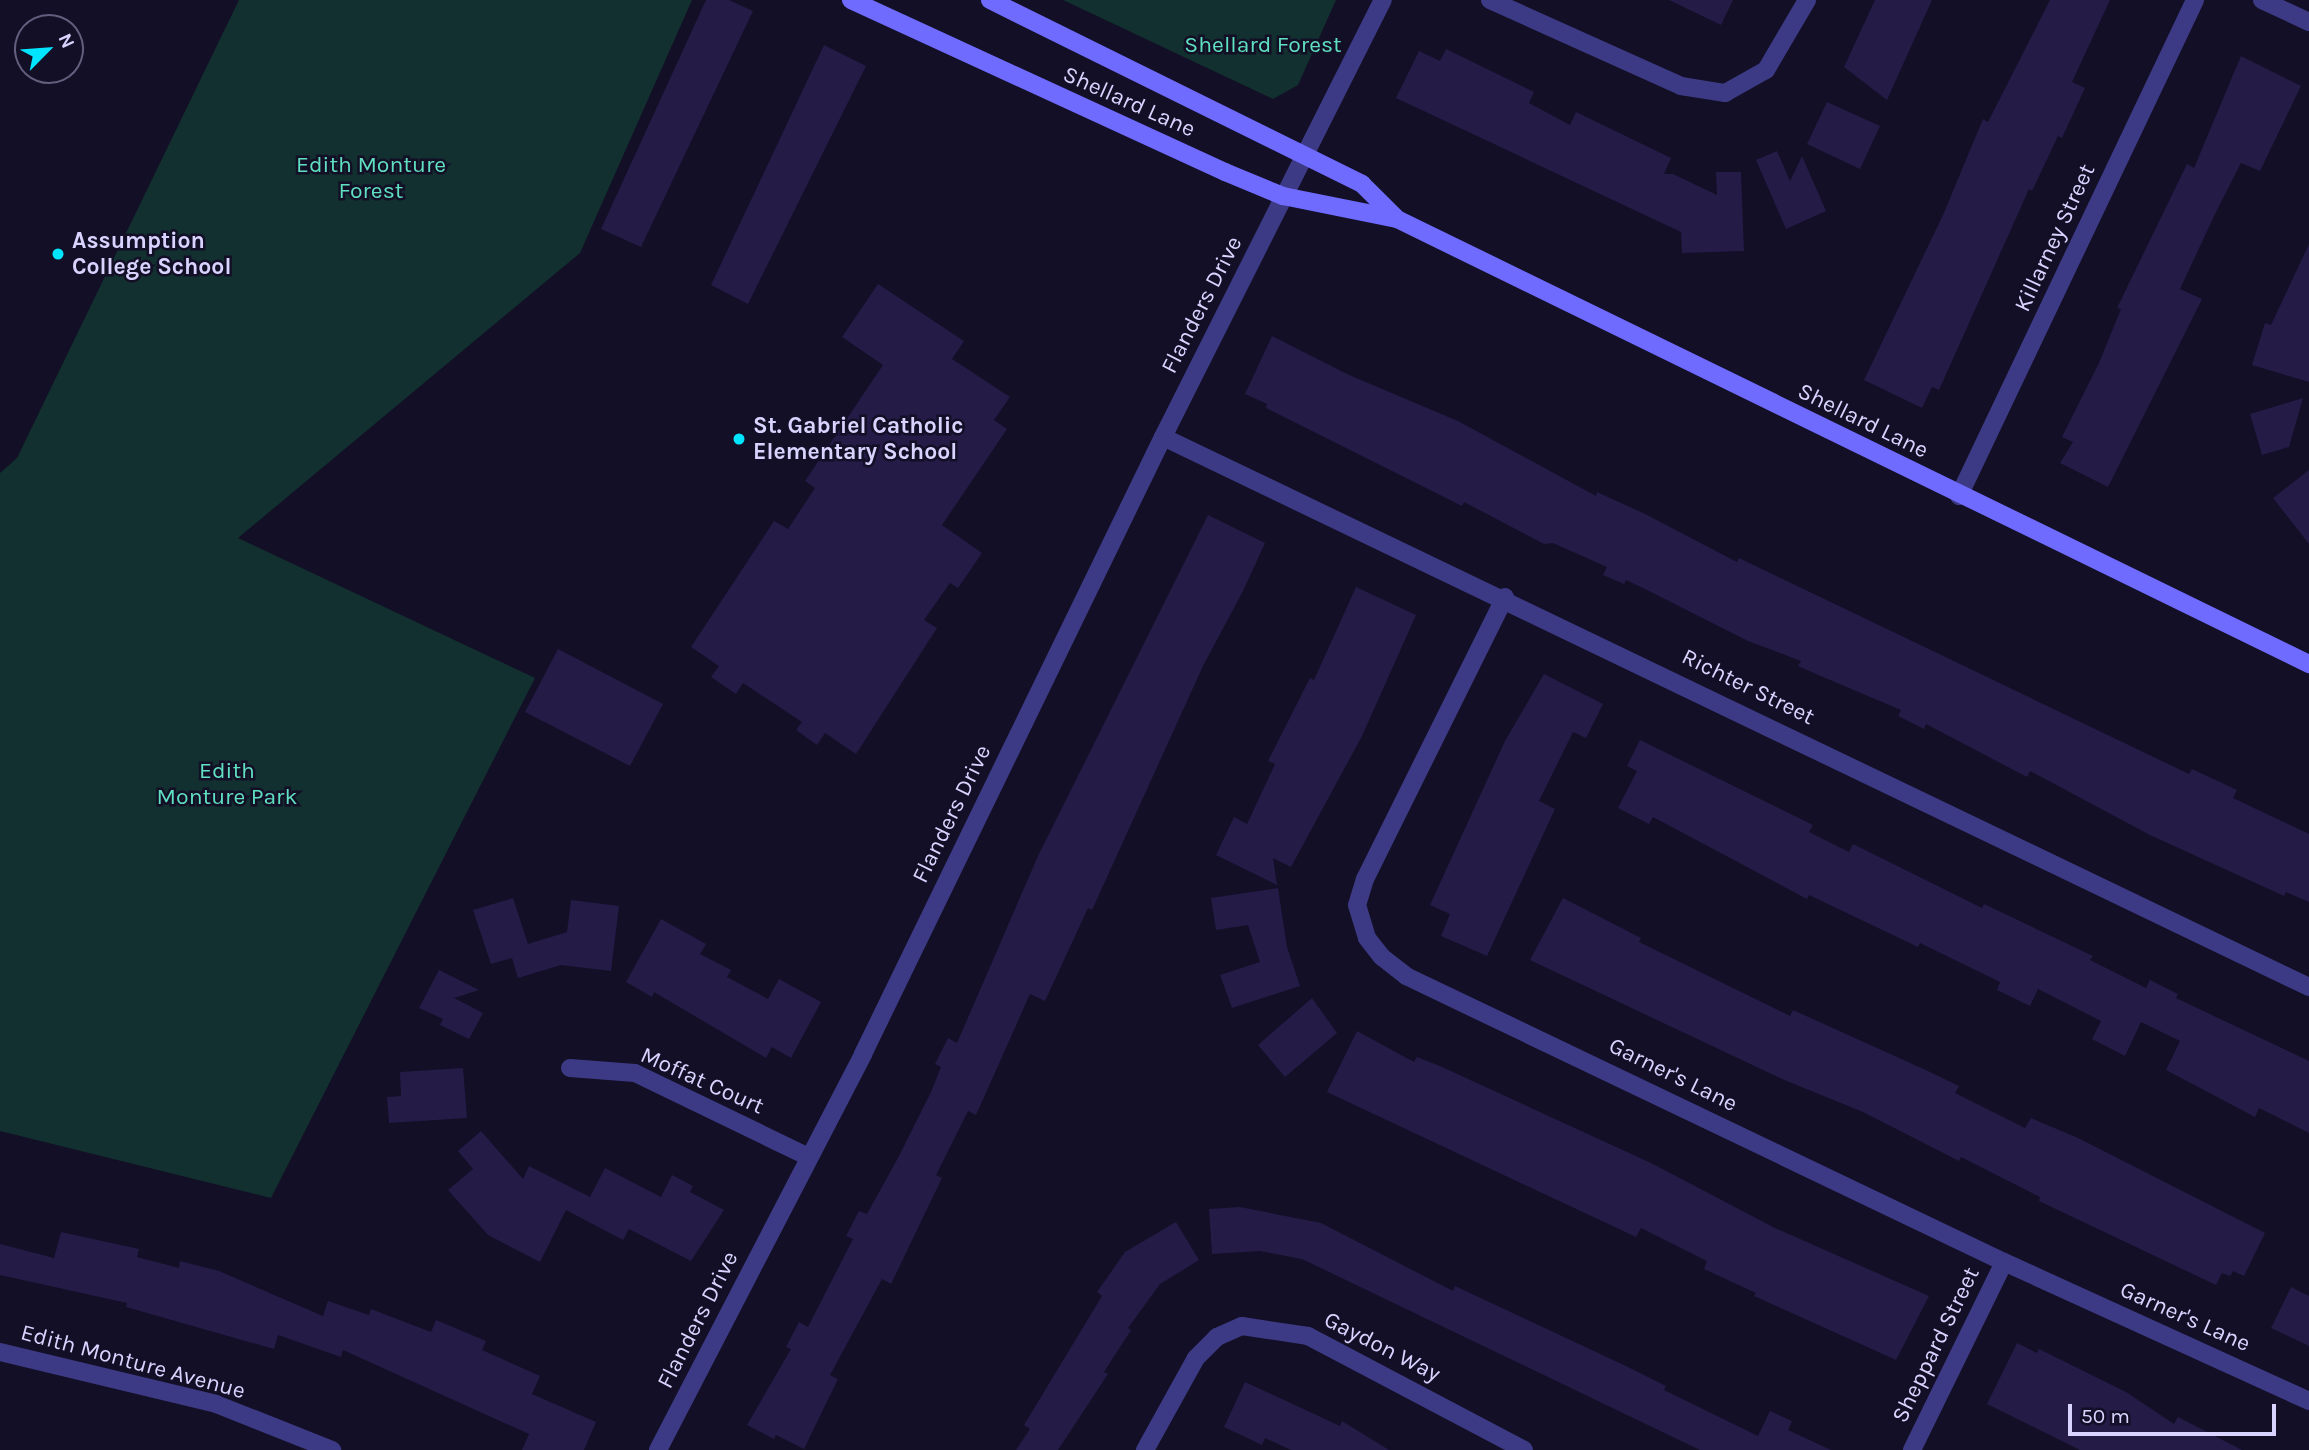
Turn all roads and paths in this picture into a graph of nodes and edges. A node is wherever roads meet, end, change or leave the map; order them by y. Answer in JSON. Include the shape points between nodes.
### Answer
{"nodes":[{"id":1,"x":851,"y":0,"type":"edge"},
{"id":2,"x":990,"y":0,"type":"edge"},
{"id":3,"x":1382,"y":0,"type":"edge"},
{"id":4,"x":1490,"y":0,"type":"edge"},
{"id":5,"x":1807,"y":0,"type":"edge"},
{"id":6,"x":2195,"y":0,"type":"edge"},
{"id":7,"x":2262,"y":0,"type":"edge"},
{"id":8,"x":2309,"y":22,"type":"edge"},
{"id":9,"x":1303,"y":153,"type":"junction"},
{"id":10,"x":1283,"y":195,"type":"junction"},
{"id":11,"x":1397,"y":219,"type":"junction"},
{"id":12,"x":1163,"y":437,"type":"junction"},
{"id":13,"x":1959,"y":496,"type":"junction"},
{"id":14,"x":1505,"y":597,"type":"junction"},
{"id":15,"x":2309,"y":664,"type":"edge"},
{"id":16,"x":2309,"y":987,"type":"edge"},
{"id":17,"x":570,"y":1068,"type":"dead end"},
{"id":18,"x":809,"y":1157,"type":"junction"},
{"id":19,"x":2004,"y":1262,"type":"junction"},
{"id":20,"x":0,"y":1352,"type":"edge"},
{"id":21,"x":2309,"y":1401,"type":"edge"},
{"id":22,"x":332,"y":1450,"type":"edge"},
{"id":23,"x":658,"y":1450,"type":"edge"},
{"id":24,"x":1145,"y":1450,"type":"edge"},
{"id":25,"x":1524,"y":1450,"type":"edge"},
{"id":26,"x":1912,"y":1450,"type":"edge"}],
"edges":[{"from":1,"to":10,"type":"main road","name":"Shellard Lane"},
{"from":2,"to":9,"type":"main road","name":"Shellard Lane"},
{"from":3,"to":9,"type":"street","name":"Flanders Drive"},
{"from":4,"to":5,"type":"street","via":[[1681,86],[1725,93],[1766,70]]},
{"from":6,"to":13,"type":"street","name":"Killarney Street"},
{"from":7,"to":8,"type":"street"},
{"from":9,"to":10,"type":"street","name":"Flanders Drive"},
{"from":9,"to":11,"type":"main road","name":"Shellard Lane","via":[[1362,184]]},
{"from":10,"to":11,"type":"main road","name":"Shellard Lane"},
{"from":10,"to":12,"type":"street","name":"Flanders Drive"},
{"from":11,"to":13,"type":"main road","name":"Shellard Lane"},
{"from":12,"to":14,"type":"street","name":"Richter Street"},
{"from":12,"to":18,"type":"street","name":"Flanders Drive"},
{"from":13,"to":15,"type":"main road","name":"Shellard Lane"},
{"from":14,"to":16,"type":"street","name":"Richter Street"},
{"from":14,"to":19,"type":"street","name":"Garner's Lane","via":[[1366,879],[1357,905],[1367,938],[1406,976]]},
{"from":17,"to":18,"type":"street","name":"Moffat Court","via":[[635,1073]]},
{"from":18,"to":23,"type":"street","name":"Flanders Drive"},
{"from":19,"to":21,"type":"street","name":"Garner's Lane"},
{"from":19,"to":26,"type":"street","name":"Sheppard Street"},
{"from":20,"to":22,"type":"street","name":"Edith Monture Avenue","via":[[216,1404]]},
{"from":24,"to":25,"type":"street","name":"Gaydon Way","via":[[1196,1358],[1217,1337],[1242,1326],[1308,1336]]}]}
